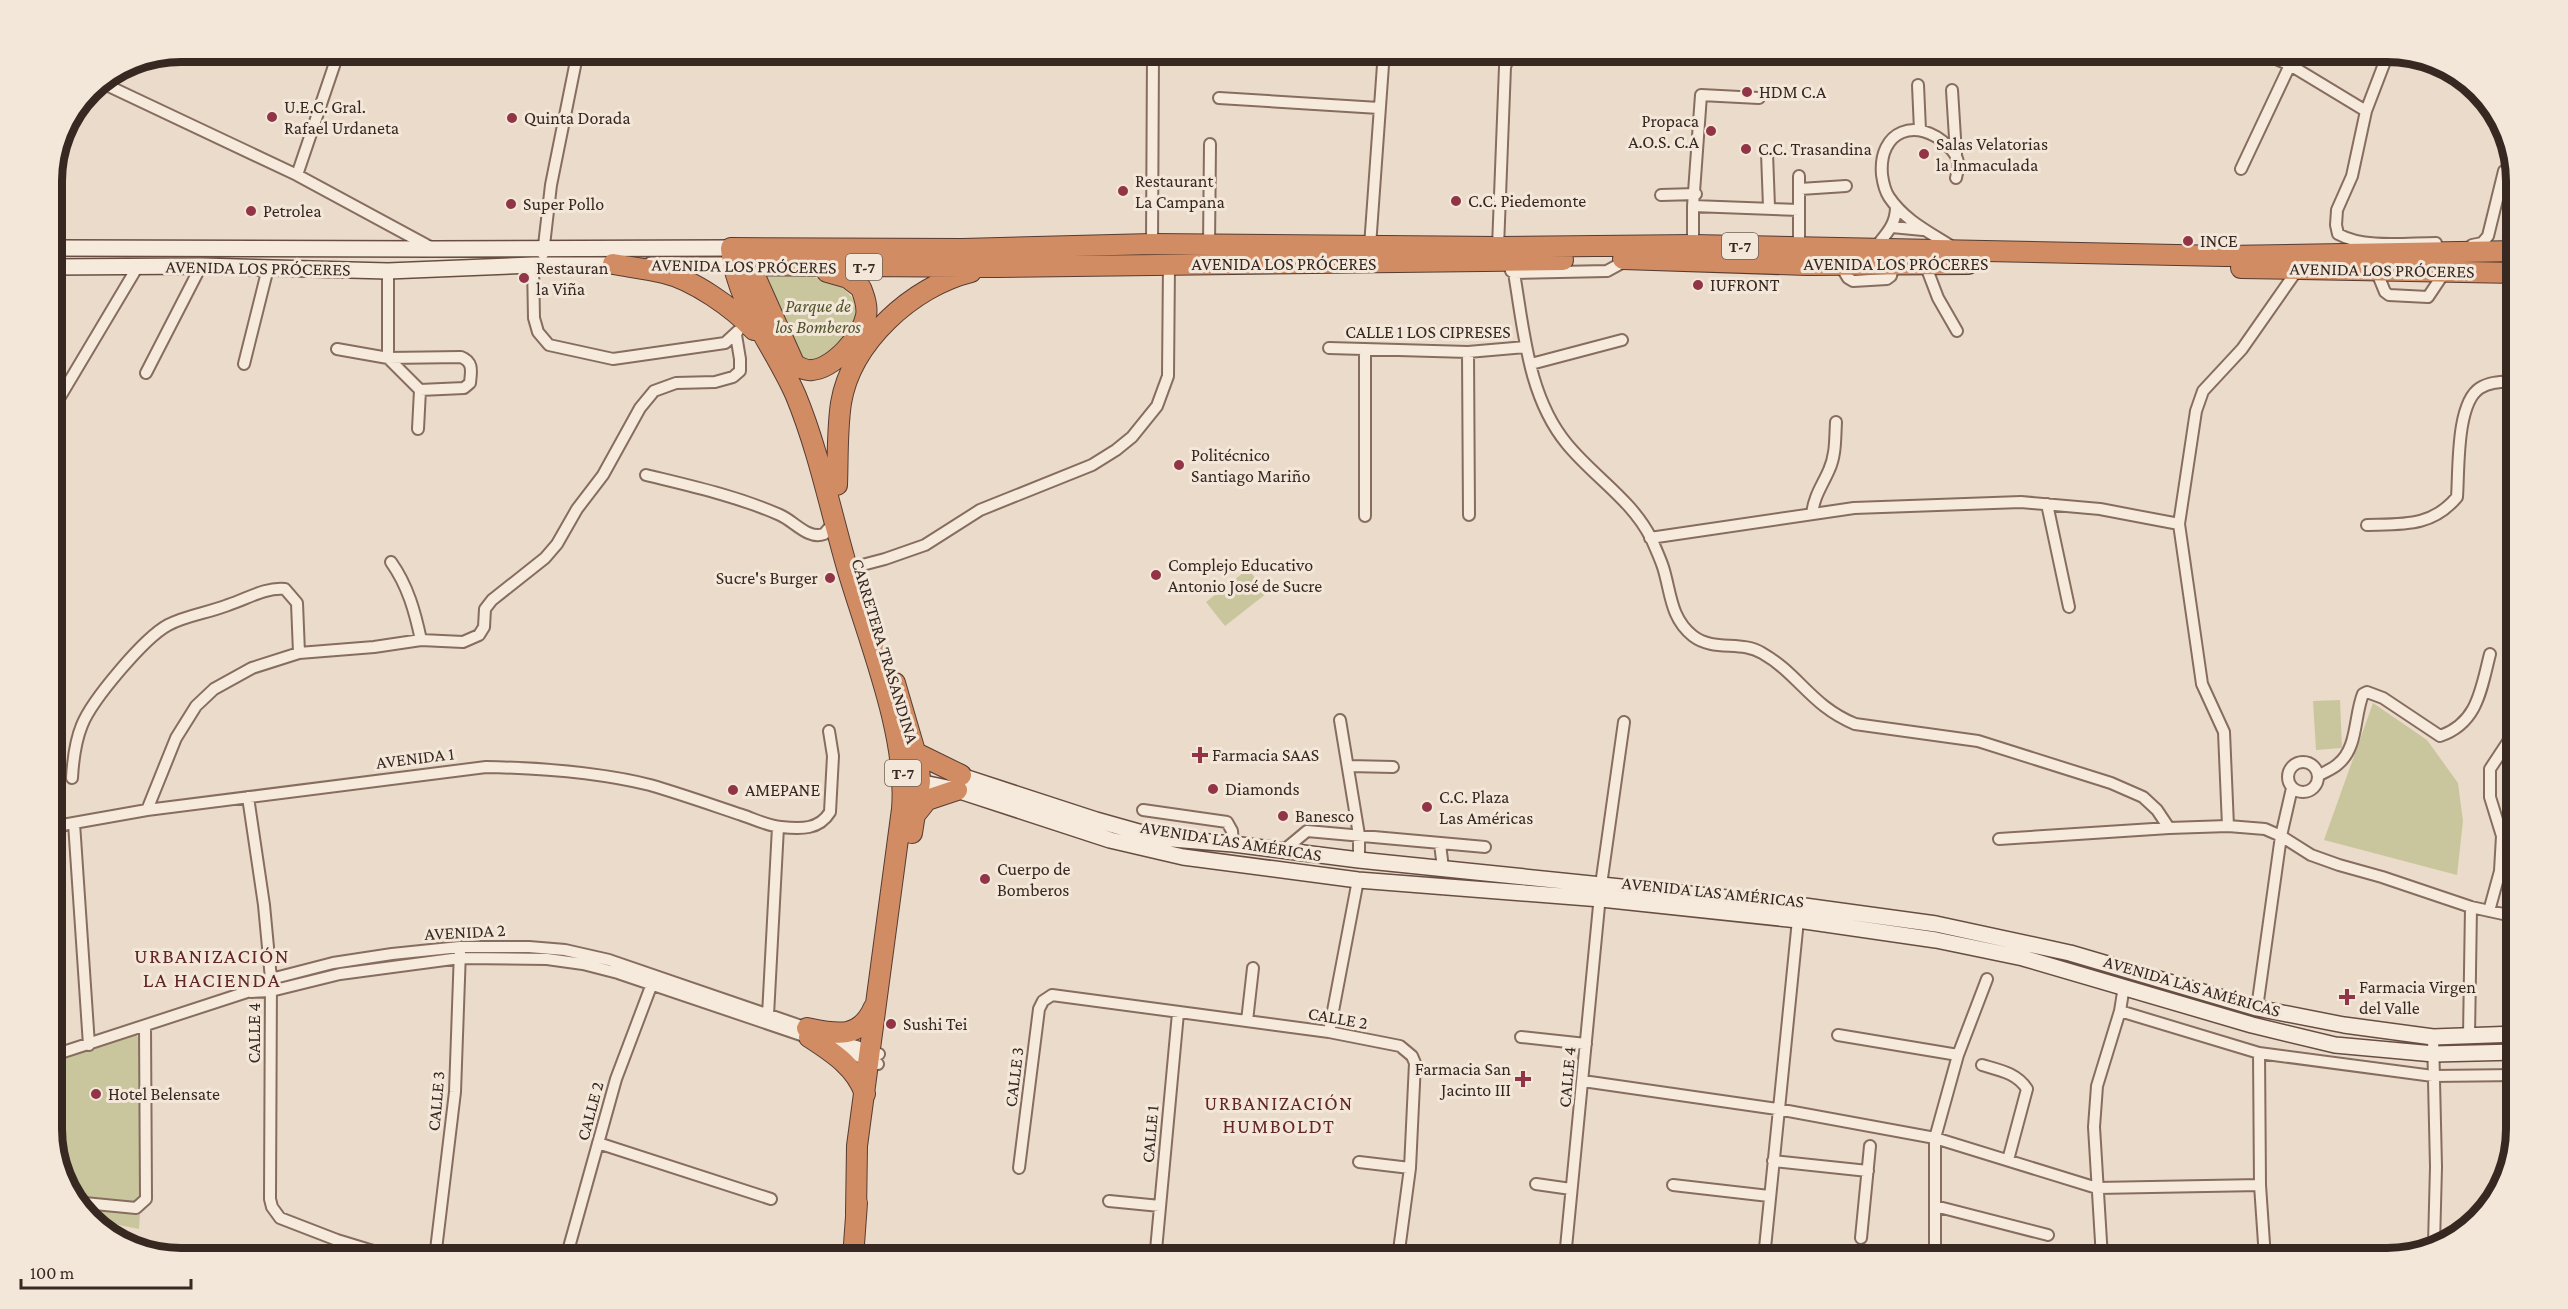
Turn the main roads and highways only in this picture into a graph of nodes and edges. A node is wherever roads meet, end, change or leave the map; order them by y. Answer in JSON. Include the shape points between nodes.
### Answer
{"nodes":[{"id":1,"x":2506,"y":251,"type":"edge"},
{"id":2,"x":1498,"y":254,"type":"junction"},
{"id":3,"x":739,"y":257,"type":"junction"},
{"id":4,"x":614,"y":264,"type":"road end"},
{"id":5,"x":807,"y":267,"type":"junction"},
{"id":6,"x":996,"y":267,"type":"junction"},
{"id":7,"x":2506,"y":273,"type":"edge"},
{"id":8,"x":773,"y":349,"type":"junction"},
{"id":9,"x":794,"y":364,"type":"junction"},
{"id":10,"x":837,"y":485,"type":"junction"},
{"id":11,"x":853,"y":568,"type":"junction"},
{"id":12,"x":912,"y":769,"type":"junction"},
{"id":13,"x":915,"y":815,"type":"junction"},
{"id":14,"x":877,"y":999,"type":"junction"},
{"id":15,"x":874,"y":1058,"type":"junction"},
{"id":16,"x":865,"y":1094,"type":"junction"},
{"id":17,"x":855,"y":1214,"type":"junction"},
{"id":18,"x":854,"y":1247,"type":"edge"}],
"edges":[{"from":1,"to":2,"type":"highway","name":"AVENIDA LOS PRÓCERES","number":"T-7","via":[[2225,255],[1693,245]]},
{"from":2,"to":3,"type":"highway","name":"AVENIDA LOS PRÓCERES","number":"T-7","via":[[1370,246],[1152,244]]},
{"from":2,"to":6,"type":"highway","name":"AVENIDA LOS PRÓCERES","number":"T-7"},
{"from":2,"to":7,"type":"highway","name":"AVENIDA LOS PRÓCERES","number":"T-7","via":[[1840,265]]},
{"from":3,"to":5,"type":"highway","name":"AVENIDA LOS PRÓCERES","number":"T-7"},
{"from":3,"to":8,"type":"highway","name":"CARRETERA TRASANDINA","number":"T-7","via":[[740,292]]},
{"from":3,"to":9,"type":"highway","name":"CARRETERA TRASANDINA","number":"T-7"},
{"from":4,"to":8,"type":"highway","via":[[666,273],[716,299],[741,328]]},
{"from":5,"to":6,"type":"highway","name":"AVENIDA LOS PRÓCERES","number":"T-7"},
{"from":5,"to":9,"type":"highway","via":[[848,278],[861,288],[867,313],[862,330],[844,352],[813,370]]},
{"from":6,"to":10,"type":"highway","via":[[958,275],[937,285],[884,322],[854,368],[842,400]]},
{"from":8,"to":11,"type":"highway","name":"CARRETERA TRASANDINA","number":"T-7","via":[[808,427],[835,522]]},
{"from":9,"to":10,"type":"highway","name":"CARRETERA TRASANDINA","number":"T-7"},
{"from":10,"to":11,"type":"highway","name":"CARRETERA TRASANDINA","number":"T-7"},
{"from":11,"to":12,"type":"highway","name":"CARRETERA TRASANDINA","number":"T-7"},
{"from":12,"to":13,"type":"highway","name":"CARRETERA TRASANDINA","number":"T-7"},
{"from":12,"to":13,"type":"highway","via":[[959,782],[927,800]]},
{"from":12,"to":14,"type":"highway","name":"CARRETERA TRASANDINA","number":"T-7","via":[[902,809]]},
{"from":13,"to":15,"type":"highway","name":"CARRETERA TRASANDINA","number":"T-7"},
{"from":14,"to":15,"type":"highway","name":"CARRETERA TRASANDINA","number":"T-7"},
{"from":14,"to":16,"type":"highway","via":[[871,1015],[859,1028],[842,1033],[808,1033],[843,1061]]},
{"from":15,"to":16,"type":"highway","name":"CARRETERA TRASANDINA","number":"T-7"},
{"from":15,"to":17,"type":"highway","name":"CARRETERA TRASANDINA","number":"T-7"},
{"from":16,"to":17,"type":"highway","name":"CARRETERA TRASANDINA","number":"T-7","via":[[857,1146]]},
{"from":17,"to":18,"type":"highway","name":"CARRETERA TRASANDINA","number":"T-7"}]}
